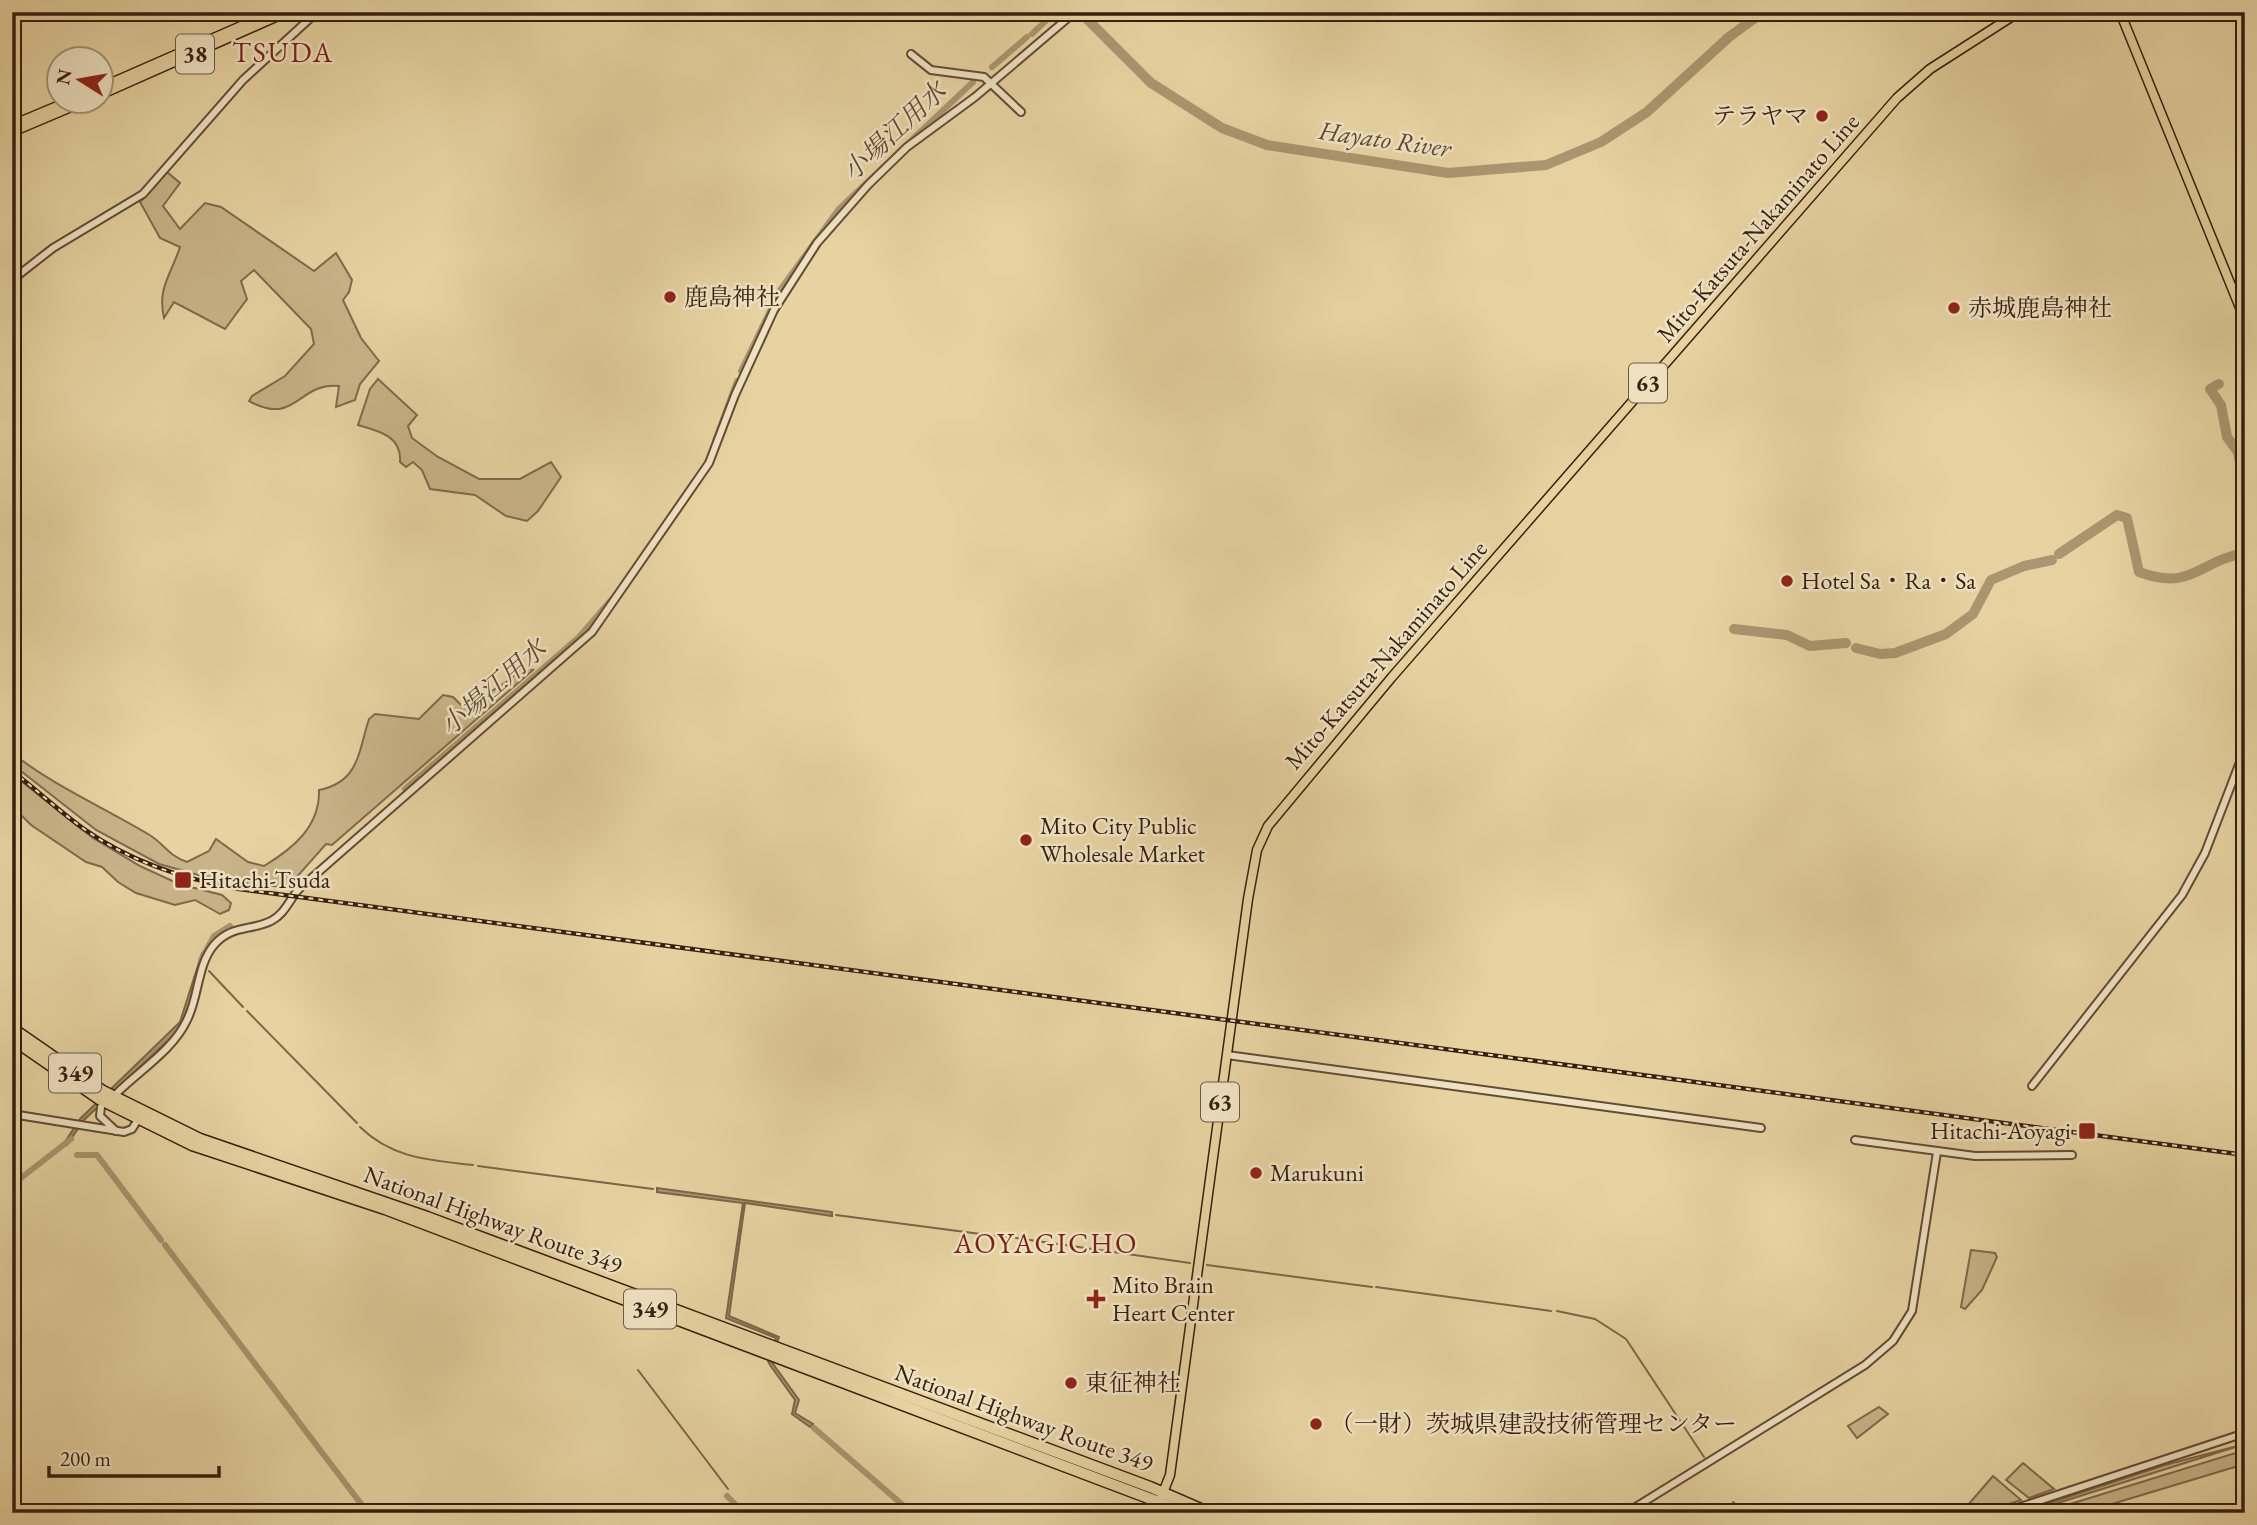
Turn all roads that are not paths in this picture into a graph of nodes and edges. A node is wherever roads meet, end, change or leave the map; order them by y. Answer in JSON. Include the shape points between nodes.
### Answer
{"nodes":[{"id":1,"x":273,"y":12,"type":"edge"},
{"id":2,"x":287,"y":12,"type":"edge"},
{"id":3,"x":317,"y":12,"type":"edge"},
{"id":4,"x":1074,"y":12,"type":"edge"},
{"id":5,"x":2018,"y":12,"type":"edge"},
{"id":6,"x":2120,"y":12,"type":"edge"},
{"id":7,"x":911,"y":54,"type":"dead end"},
{"id":8,"x":116,"y":81,"type":"edge"},
{"id":9,"x":990,"y":84,"type":"junction"},
{"id":10,"x":116,"y":88,"type":"edge"},
{"id":11,"x":46,"y":111,"type":"edge"},
{"id":12,"x":1021,"y":112,"type":"dead end"},
{"id":13,"x":50,"y":116,"type":"edge"},
{"id":14,"x":12,"y":125,"type":"edge"},
{"id":15,"x":12,"y":132,"type":"edge"},
{"id":16,"x":12,"y":280,"type":"edge"},
{"id":17,"x":2245,"y":320,"type":"edge"},
{"id":18,"x":2245,"y":749,"type":"edge"},
{"id":19,"x":12,"y":1028,"type":"edge"},
{"id":20,"x":12,"y":1039,"type":"edge"},
{"id":21,"x":1227,"y":1055,"type":"junction"},
{"id":22,"x":2032,"y":1086,"type":"dead end"},
{"id":23,"x":117,"y":1093,"type":"dead end"},
{"id":24,"x":102,"y":1107,"type":"dead end"},
{"id":25,"x":12,"y":1114,"type":"edge"},
{"id":26,"x":139,"y":1116,"type":"junction"},
{"id":27,"x":1761,"y":1128,"type":"dead end"},
{"id":28,"x":116,"y":1131,"type":"junction"},
{"id":29,"x":1855,"y":1140,"type":"dead end"},
{"id":30,"x":1937,"y":1152,"type":"junction"},
{"id":31,"x":2072,"y":1156,"type":"dead end"},
{"id":32,"x":2245,"y":1433,"type":"edge"},
{"id":33,"x":1163,"y":1497,"type":"junction"},
{"id":34,"x":1155,"y":1513,"type":"edge"},
{"id":35,"x":1188,"y":1513,"type":"edge"},
{"id":36,"x":1210,"y":1513,"type":"edge"},
{"id":37,"x":1626,"y":1513,"type":"edge"},
{"id":38,"x":2002,"y":1513,"type":"edge"}],
"edges":[{"from":1,"to":8,"type":"main road","number":"38"},
{"from":2,"to":10,"type":"main road","number":"38"},
{"from":3,"to":16,"type":"street","via":[[243,80],[143,194],[53,248]]},
{"from":4,"to":9,"type":"street"},
{"from":5,"to":21,"type":"main road","name":"Mito-Katsuta-Nakaminato Line","number":"63","via":[[1930,69],[1897,98],[1281,807],[1264,833],[1254,862]]},
{"from":6,"to":17,"type":"main road"},
{"from":7,"to":9,"type":"street","via":[[927,69],[977,74]]},
{"from":9,"to":12,"type":"street"},
{"from":9,"to":23,"type":"street","via":[[908,147],[817,243],[774,310],[709,463],[592,632],[299,889],[281,914],[259,925],[233,929],[221,938],[207,955],[181,1032]]},
{"from":11,"to":14,"type":"main road"},
{"from":13,"to":15,"type":"main road"},
{"from":18,"to":22,"type":"street","via":[[2205,853],[2182,895]]},
{"from":19,"to":26,"type":"highway","name":"National Highway Route 349","number":"349"},
{"from":20,"to":26,"type":"highway","name":"National Highway Route 349","number":"349","via":[[65,1077]]},
{"from":21,"to":27,"type":"street"},
{"from":21,"to":33,"type":"main road","name":"Mito-Katsuta-Nakaminato Line","number":"63","via":[[1171,1470]]},
{"from":24,"to":28,"type":"street","via":[[100,1116]]},
{"from":25,"to":28,"type":"street"},
{"from":26,"to":28,"type":"street","via":[[129,1132]]},
{"from":26,"to":33,"type":"highway","name":"National Highway Route 349","number":"349","via":[[212,1153],[385,1209]]},
{"from":29,"to":30,"type":"street"},
{"from":30,"to":31,"type":"street"},
{"from":30,"to":37,"type":"street","via":[[1916,1299],[1893,1342],[1865,1365]]},
{"from":32,"to":38,"type":"street"},
{"from":33,"to":34,"type":"main road","name":"Mito-Katsuta-Nakaminato Line","number":"63"},
{"from":33,"to":35,"type":"highway","name":"National Highway Route 349","number":"349"},
{"from":33,"to":36,"type":"highway","name":"National Highway Route 349","number":"349"}]}
